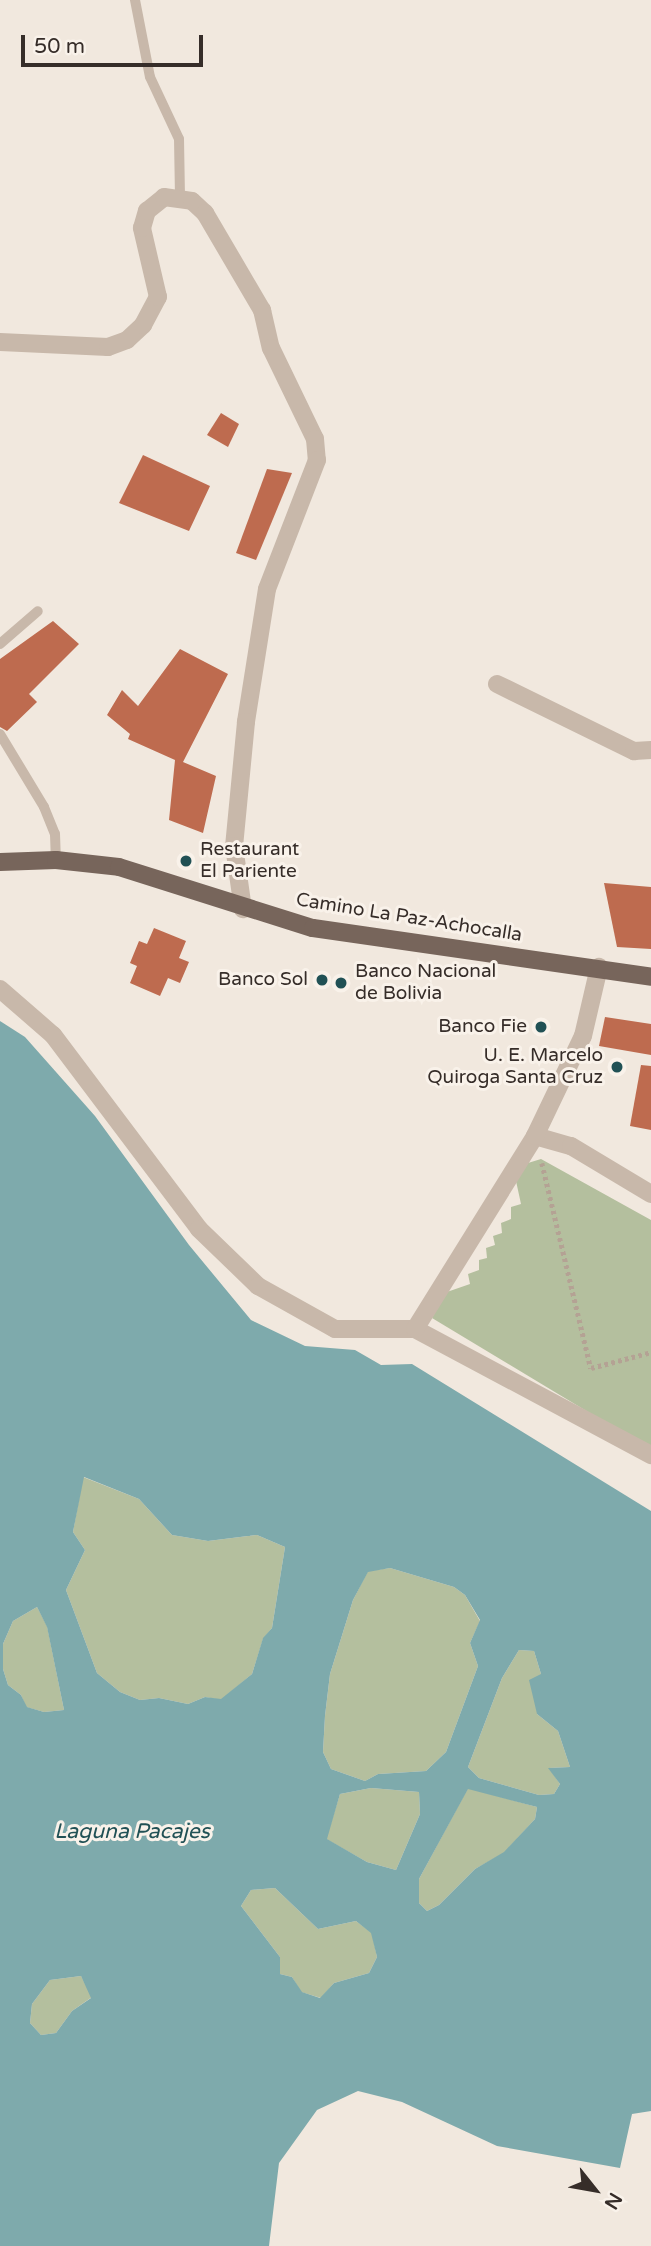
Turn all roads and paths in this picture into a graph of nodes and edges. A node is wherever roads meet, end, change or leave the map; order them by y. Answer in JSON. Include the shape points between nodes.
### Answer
{"nodes":[{"id":1,"x":135,"y":0,"type":"edge"},
{"id":2,"x":180,"y":197,"type":"junction"},
{"id":3,"x":0,"y":342,"type":"edge"},
{"id":4,"x":38,"y":611,"type":"dead end"},
{"id":5,"x":0,"y":644,"type":"edge"},
{"id":6,"x":496,"y":684,"type":"dead end"},
{"id":7,"x":0,"y":734,"type":"edge"},
{"id":8,"x":651,"y":750,"type":"edge"},
{"id":9,"x":56,"y":860,"type":"junction"},
{"id":10,"x":0,"y":862,"type":"edge"},
{"id":11,"x":243,"y":909,"type":"junction"},
{"id":12,"x":599,"y":967,"type":"junction"},
{"id":13,"x":651,"y":977,"type":"edge"},
{"id":14,"x":0,"y":989,"type":"edge"},
{"id":15,"x":535,"y":1136,"type":"junction"},
{"id":16,"x":541,"y":1159,"type":"dead end"},
{"id":17,"x":651,"y":1194,"type":"edge"},
{"id":18,"x":415,"y":1329,"type":"junction"},
{"id":19,"x":651,"y":1352,"type":"edge"},
{"id":20,"x":651,"y":1455,"type":"edge"}],
"edges":[{"from":1,"to":2,"type":"lane","via":[[150,77],[179,139]]},
{"from":2,"to":3,"type":"street","via":[[164,197],[147,211],[142,228],[158,297],[144,325],[127,340],[108,347]]},
{"from":2,"to":11,"type":"street","via":[[205,214],[262,310],[271,348],[316,439],[312,480],[267,589],[257,650],[234,846]]},
{"from":4,"to":5,"type":"lane"},
{"from":6,"to":8,"type":"street","via":[[634,751]]},
{"from":7,"to":9,"type":"lane","via":[[44,807],[55,834]]},
{"from":9,"to":10,"type":"main road","name":"Camino La Paz-Achocalla"},
{"from":9,"to":11,"type":"main road","name":"Camino La Paz-Achocalla","via":[[119,867]]},
{"from":11,"to":12,"type":"main road","name":"Camino La Paz-Achocalla","via":[[313,929]]},
{"from":12,"to":13,"type":"main road","name":"Camino La Paz-Achocalla"},
{"from":12,"to":15,"type":"street","via":[[583,1036]]},
{"from":14,"to":18,"type":"street","via":[[53,1035],[199,1229],[258,1286],[335,1329]]},
{"from":15,"to":17,"type":"street","via":[[572,1146]]},
{"from":15,"to":18,"type":"street"},
{"from":16,"to":19,"type":"path","via":[[591,1368]]},
{"from":18,"to":20,"type":"street"}]}
